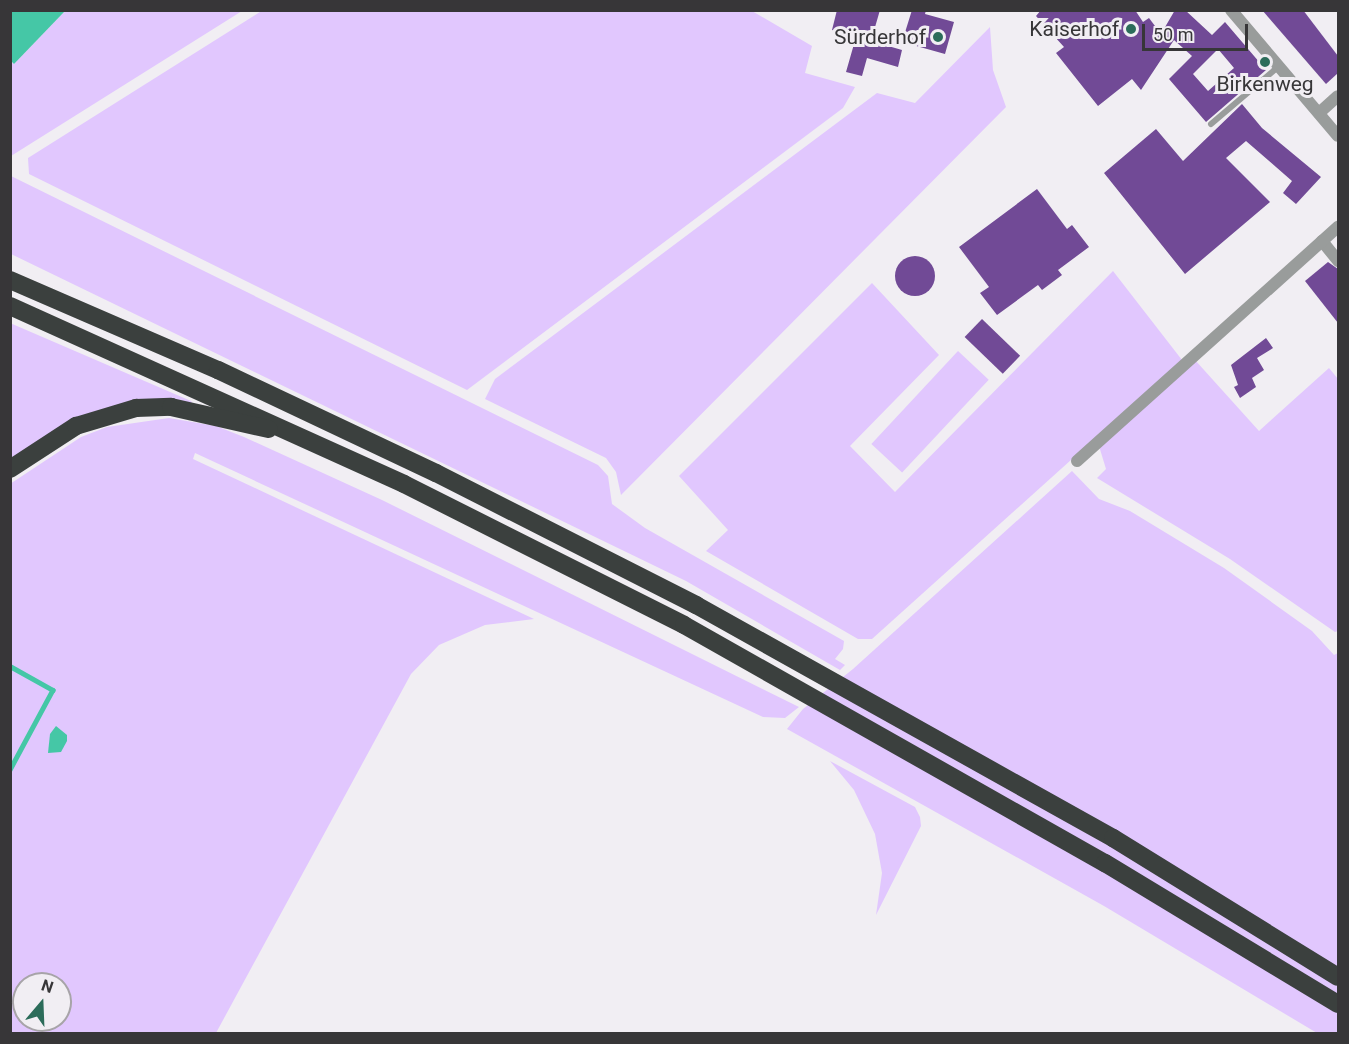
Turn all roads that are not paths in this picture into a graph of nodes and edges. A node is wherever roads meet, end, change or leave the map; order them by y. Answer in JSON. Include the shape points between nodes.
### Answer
{"nodes":[{"id":1,"x":1231,"y":10,"type":"edge"},
{"id":2,"x":1278,"y":67,"type":"junction"},
{"id":3,"x":1338,"y":96,"type":"edge"},
{"id":4,"x":1319,"y":113,"type":"junction"},
{"id":5,"x":1211,"y":124,"type":"dead end"},
{"id":6,"x":1338,"y":136,"type":"edge"},
{"id":7,"x":1338,"y":227,"type":"edge"},
{"id":8,"x":1322,"y":241,"type":"junction"},
{"id":9,"x":1338,"y":261,"type":"edge"},
{"id":10,"x":10,"y":280,"type":"edge"},
{"id":11,"x":10,"y":306,"type":"edge"},
{"id":12,"x":297,"y":434,"type":"junction"},
{"id":13,"x":1077,"y":461,"type":"dead end"},
{"id":14,"x":10,"y":469,"type":"edge"},
{"id":15,"x":1338,"y":977,"type":"edge"},
{"id":16,"x":1338,"y":1004,"type":"edge"}],
"edges":[{"from":1,"to":2,"type":"street"},
{"from":2,"to":4,"type":"street"},
{"from":2,"to":5,"type":"lane"},
{"from":3,"to":4,"type":"street"},
{"from":4,"to":6,"type":"street"},
{"from":7,"to":8,"type":"street"},
{"from":8,"to":9,"type":"street"},
{"from":8,"to":13,"type":"street"},
{"from":10,"to":15,"type":"highway","via":[[218,370],[436,473],[800,661],[1113,838]]},
{"from":11,"to":12,"type":"highway"},
{"from":12,"to":14,"type":"highway","via":[[210,413],[171,407],[136,408],[76,426]]},
{"from":12,"to":16,"type":"highway","via":[[569,566],[783,679],[1105,863]]}]}
